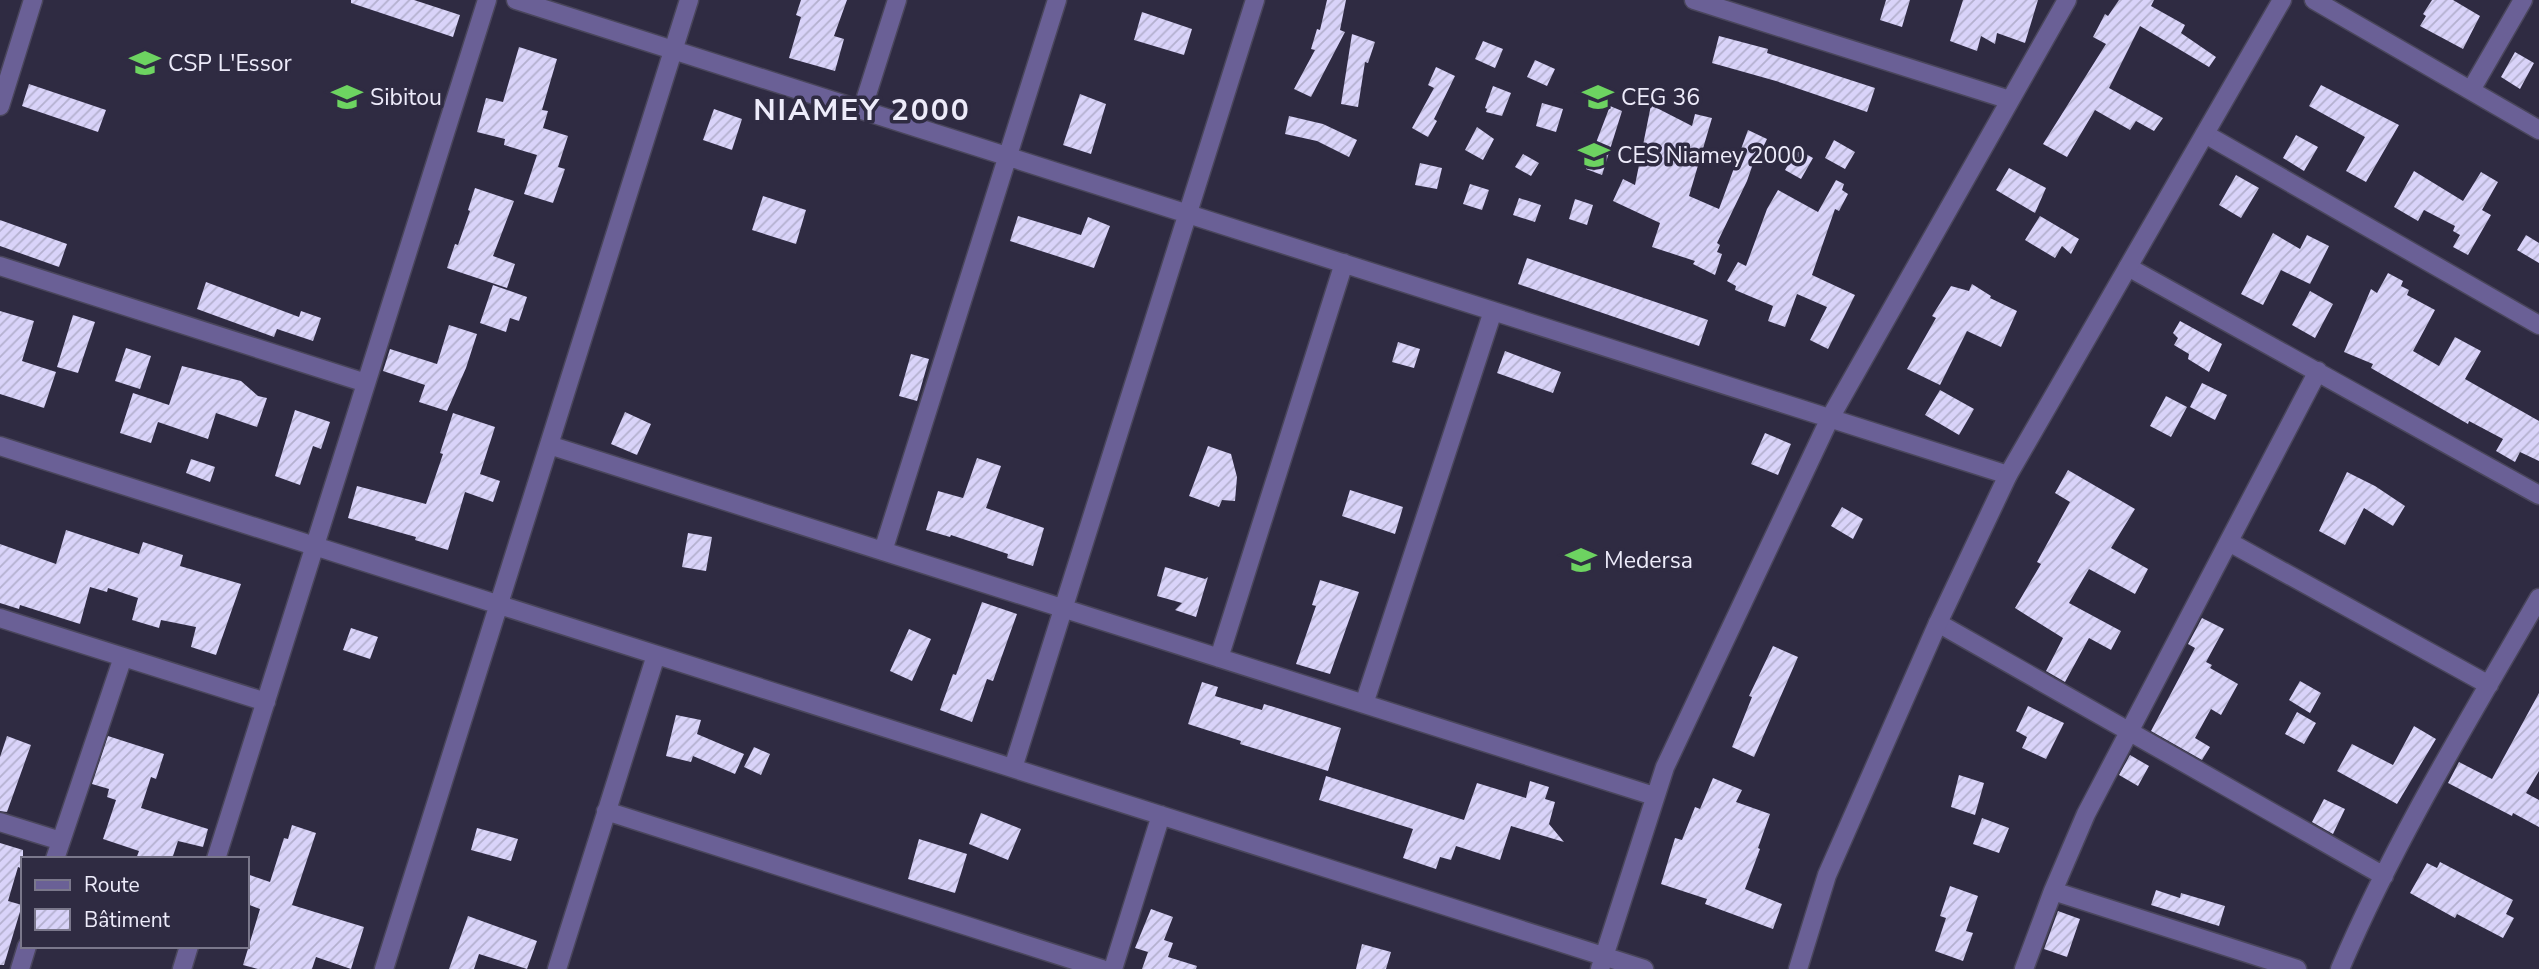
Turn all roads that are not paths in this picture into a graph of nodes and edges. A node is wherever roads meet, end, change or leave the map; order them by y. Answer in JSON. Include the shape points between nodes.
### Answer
{"nodes":[{"id":1,"x":33,"y":0,"type":"edge"},
{"id":2,"x":487,"y":0,"type":"edge"},
{"id":3,"x":516,"y":0,"type":"edge"},
{"id":4,"x":689,"y":0,"type":"edge"},
{"id":5,"x":897,"y":0,"type":"edge"},
{"id":6,"x":1057,"y":0,"type":"edge"},
{"id":7,"x":1255,"y":0,"type":"edge"},
{"id":8,"x":1694,"y":0,"type":"edge"},
{"id":9,"x":2067,"y":0,"type":"edge"},
{"id":10,"x":2283,"y":0,"type":"edge"},
{"id":11,"x":2314,"y":0,"type":"edge"},
{"id":12,"x":2523,"y":0,"type":"edge"},
{"id":13,"x":673,"y":50,"type":"junction"},
{"id":14,"x":2471,"y":90,"type":"junction"},
{"id":15,"x":2010,"y":100,"type":"junction"},
{"id":16,"x":0,"y":106,"type":"edge"},
{"id":17,"x":862,"y":110,"type":"junction"},
{"id":18,"x":2539,"y":130,"type":"edge"},
{"id":19,"x":2205,"y":134,"type":"junction"},
{"id":20,"x":1008,"y":156,"type":"junction"},
{"id":21,"x":1187,"y":214,"type":"junction"},
{"id":22,"x":1344,"y":263,"type":"junction"},
{"id":23,"x":0,"y":266,"type":"edge"},
{"id":24,"x":2128,"y":267,"type":"junction"},
{"id":25,"x":1493,"y":311,"type":"junction"},
{"id":26,"x":2539,"y":325,"type":"edge"},
{"id":27,"x":2318,"y":371,"type":"junction"},
{"id":28,"x":366,"y":383,"type":"junction"},
{"id":29,"x":1830,"y":418,"type":"junction"},
{"id":30,"x":549,"y":445,"type":"junction"},
{"id":31,"x":0,"y":446,"type":"edge"},
{"id":32,"x":2008,"y":475,"type":"junction"},
{"id":33,"x":2539,"y":495,"type":"edge"},
{"id":34,"x":2229,"y":542,"type":"junction"},
{"id":35,"x":315,"y":546,"type":"junction"},
{"id":36,"x":883,"y":551,"type":"junction"},
{"id":37,"x":2539,"y":598,"type":"edge"},
{"id":38,"x":499,"y":605,"type":"junction"},
{"id":39,"x":1063,"y":608,"type":"junction"},
{"id":40,"x":0,"y":618,"type":"edge"},
{"id":41,"x":1938,"y":623,"type":"junction"},
{"id":42,"x":656,"y":655,"type":"junction"},
{"id":43,"x":123,"y":657,"type":"junction"},
{"id":44,"x":1219,"y":658,"type":"junction"},
{"id":45,"x":2489,"y":685,"type":"junction"},
{"id":46,"x":266,"y":702,"type":"junction"},
{"id":47,"x":1364,"y":704,"type":"junction"},
{"id":48,"x":2129,"y":732,"type":"junction"},
{"id":49,"x":1013,"y":768,"type":"junction"},
{"id":50,"x":1654,"y":796,"type":"junction"},
{"id":51,"x":606,"y":811,"type":"junction"},
{"id":52,"x":1161,"y":816,"type":"junction"},
{"id":53,"x":0,"y":822,"type":"edge"},
{"id":54,"x":61,"y":841,"type":"junction"},
{"id":55,"x":56,"y":857,"type":"edge"},
{"id":56,"x":217,"y":857,"type":"edge"},
{"id":57,"x":2385,"y":876,"type":"junction"},
{"id":58,"x":2053,"y":891,"type":"junction"},
{"id":59,"x":26,"y":948,"type":"edge"},
{"id":60,"x":188,"y":948,"type":"edge"},
{"id":61,"x":1602,"y":963,"type":"edge"},
{"id":62,"x":20,"y":969,"type":"edge"},
{"id":63,"x":182,"y":969,"type":"edge"},
{"id":64,"x":384,"y":969,"type":"edge"},
{"id":65,"x":557,"y":969,"type":"edge"},
{"id":66,"x":1102,"y":969,"type":"edge"},
{"id":67,"x":1113,"y":969,"type":"edge"},
{"id":68,"x":1644,"y":969,"type":"edge"},
{"id":69,"x":1798,"y":969,"type":"edge"},
{"id":70,"x":2024,"y":969,"type":"edge"},
{"id":71,"x":2297,"y":969,"type":"edge"},
{"id":72,"x":2340,"y":969,"type":"edge"}],
"edges":[{"from":1,"to":16,"type":"street"},
{"from":2,"to":28,"type":"street"},
{"from":3,"to":13,"type":"street"},
{"from":4,"to":13,"type":"street"},
{"from":5,"to":17,"type":"street"},
{"from":6,"to":20,"type":"street"},
{"from":7,"to":21,"type":"street"},
{"from":8,"to":15,"type":"street"},
{"from":9,"to":15,"type":"street"},
{"from":10,"to":19,"type":"street"},
{"from":11,"to":14,"type":"street"},
{"from":12,"to":14,"type":"street"},
{"from":13,"to":17,"type":"street"},
{"from":13,"to":30,"type":"street"},
{"from":14,"to":18,"type":"street"},
{"from":15,"to":29,"type":"street"},
{"from":17,"to":20,"type":"street"},
{"from":19,"to":24,"type":"street"},
{"from":19,"to":26,"type":"street"},
{"from":20,"to":21,"type":"street"},
{"from":20,"to":36,"type":"street"},
{"from":21,"to":22,"type":"street"},
{"from":21,"to":39,"type":"street"},
{"from":22,"to":25,"type":"street"},
{"from":22,"to":44,"type":"street"},
{"from":23,"to":28,"type":"street"},
{"from":24,"to":27,"type":"street"},
{"from":24,"to":32,"type":"street"},
{"from":25,"to":29,"type":"street"},
{"from":25,"to":47,"type":"street"},
{"from":27,"to":33,"type":"street"},
{"from":27,"to":34,"type":"street"},
{"from":28,"to":35,"type":"street"},
{"from":29,"to":32,"type":"street"},
{"from":29,"to":50,"type":"street","via":[[1677,738]]},
{"from":30,"to":36,"type":"street"},
{"from":30,"to":38,"type":"street"},
{"from":31,"to":35,"type":"street"},
{"from":32,"to":41,"type":"street"},
{"from":34,"to":45,"type":"street"},
{"from":34,"to":48,"type":"street"},
{"from":35,"to":38,"type":"street"},
{"from":35,"to":46,"type":"street"},
{"from":36,"to":39,"type":"street"},
{"from":37,"to":45,"type":"street"},
{"from":38,"to":42,"type":"street"},
{"from":38,"to":64,"type":"street"},
{"from":39,"to":44,"type":"street"},
{"from":39,"to":49,"type":"street"},
{"from":40,"to":43,"type":"street"},
{"from":41,"to":48,"type":"street"},
{"from":41,"to":69,"type":"street","via":[[1827,875]]},
{"from":42,"to":49,"type":"street"},
{"from":42,"to":51,"type":"street"},
{"from":43,"to":46,"type":"street"},
{"from":43,"to":54,"type":"street"},
{"from":44,"to":47,"type":"street"},
{"from":45,"to":57,"type":"street"},
{"from":46,"to":56,"type":"street"},
{"from":47,"to":50,"type":"street"},
{"from":48,"to":57,"type":"street"},
{"from":48,"to":58,"type":"street"},
{"from":49,"to":52,"type":"street"},
{"from":50,"to":61,"type":"street"},
{"from":51,"to":65,"type":"street"},
{"from":51,"to":66,"type":"street"},
{"from":52,"to":61,"type":"street"},
{"from":52,"to":67,"type":"street"},
{"from":53,"to":54,"type":"street"},
{"from":54,"to":55,"type":"street"},
{"from":57,"to":72,"type":"street"},
{"from":58,"to":70,"type":"street"},
{"from":58,"to":71,"type":"street"},
{"from":59,"to":62,"type":"street"},
{"from":60,"to":63,"type":"street"},
{"from":61,"to":68,"type":"street"}]}
